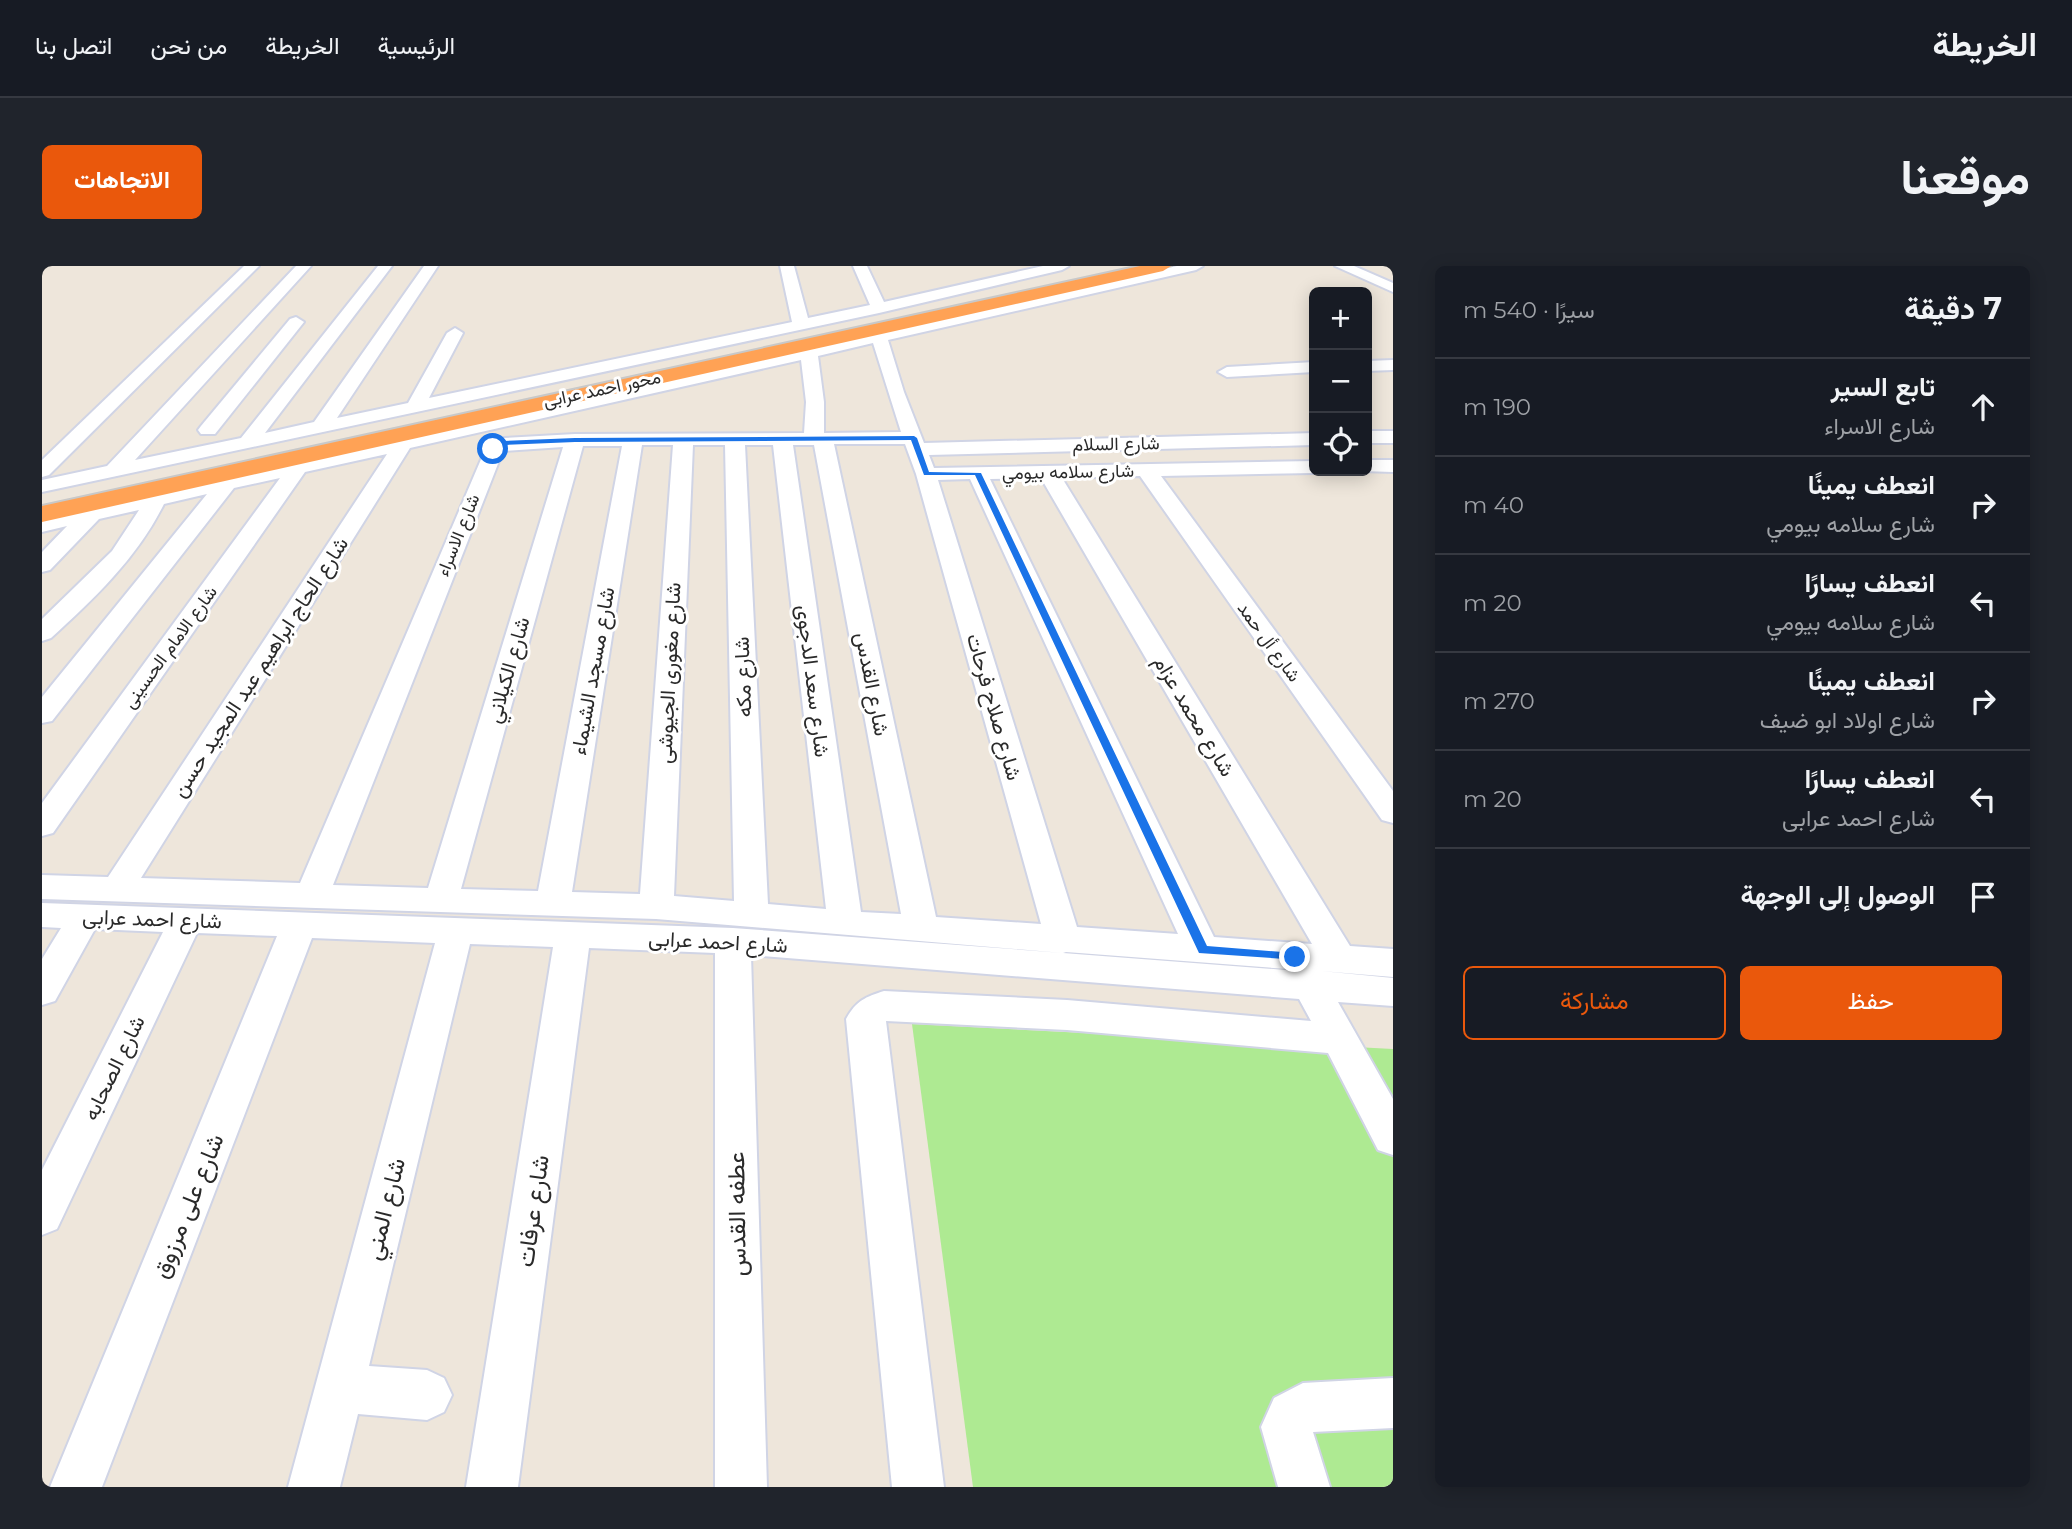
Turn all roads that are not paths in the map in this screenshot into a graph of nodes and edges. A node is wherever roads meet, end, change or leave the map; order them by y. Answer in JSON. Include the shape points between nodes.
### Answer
{"nodes":[{"id":1,"x":252,"y":266,"type":"edge"},
{"id":2,"x":304,"y":266,"type":"edge"},
{"id":3,"x":385,"y":266,"type":"edge"},
{"id":4,"x":431,"y":266,"type":"edge"},
{"id":5,"x":787,"y":266,"type":"edge"},
{"id":6,"x":860,"y":266,"type":"edge"},
{"id":7,"x":1062,"y":266,"type":"edge"},
{"id":8,"x":1101,"y":266,"type":"edge"},
{"id":9,"x":1163,"y":266,"type":"edge"},
{"id":10,"x":1196,"y":266,"type":"edge"},
{"id":11,"x":1342,"y":266,"type":"edge"},
{"id":12,"x":1388,"y":283,"type":"edge"},
{"id":13,"x":878,"y":308,"type":"junction"},
{"id":14,"x":342,"y":321,"type":"junction"},
{"id":15,"x":253,"y":322,"type":"junction"},
{"id":16,"x":308,"y":322,"type":"junction"},
{"id":17,"x":801,"y":324,"type":"junction"},
{"id":18,"x":454,"y":333,"type":"dead end"},
{"id":19,"x":879,"y":336,"type":"junction"},
{"id":20,"x":809,"y":351,"type":"junction"},
{"id":21,"x":1393,"y":365,"type":"edge"},
{"id":22,"x":1372,"y":366,"type":"edge"},
{"id":23,"x":1309,"y":367,"type":"edge"},
{"id":24,"x":1227,"y":372,"type":"dead end"},
{"id":25,"x":416,"y":405,"type":"junction"},
{"id":26,"x":322,"y":425,"type":"junction"},
{"id":27,"x":208,"y":430,"type":"dead end"},
{"id":28,"x":1372,"y":437,"type":"edge"},
{"id":29,"x":1393,"y":437,"type":"edge"},
{"id":30,"x":735,"y":439,"type":"junction"},
{"id":31,"x":782,"y":439,"type":"junction"},
{"id":32,"x":818,"y":439,"type":"junction"},
{"id":33,"x":1309,"y":439,"type":"edge"},
{"id":34,"x":575,"y":440,"type":"junction"},
{"id":35,"x":633,"y":440,"type":"junction"},
{"id":36,"x":683,"y":440,"type":"junction"},
{"id":37,"x":248,"y":442,"type":"junction"},
{"id":38,"x":403,"y":444,"type":"junction"},
{"id":39,"x":919,"y":453,"type":"junction"},
{"id":40,"x":1372,"y":466,"type":"edge"},
{"id":41,"x":1393,"y":466,"type":"edge"},
{"id":42,"x":298,"y":467,"type":"junction"},
{"id":43,"x":1309,"y":467,"type":"edge"},
{"id":44,"x":1146,"y":470,"type":"junction"},
{"id":45,"x":42,"y":471,"type":"edge"},
{"id":46,"x":113,"y":471,"type":"junction"},
{"id":47,"x":1048,"y":472,"type":"junction"},
{"id":48,"x":978,"y":473,"type":"junction"},
{"id":49,"x":228,"y":483,"type":"junction"},
{"id":50,"x":42,"y":486,"type":"edge"},
{"id":51,"x":42,"y":494,"type":"edge"},
{"id":52,"x":155,"y":500,"type":"junction"},
{"id":53,"x":42,"y":514,"type":"edge"},
{"id":54,"x":91,"y":514,"type":"junction"},
{"id":55,"x":42,"y":525,"type":"edge"},
{"id":56,"x":42,"y":565,"type":"edge"},
{"id":57,"x":42,"y":633,"type":"edge"},
{"id":58,"x":42,"y":715,"type":"edge"},
{"id":59,"x":1393,"y":813,"type":"edge"},
{"id":60,"x":42,"y":826,"type":"edge"},
{"id":61,"x":42,"y":887,"type":"edge"},
{"id":62,"x":117,"y":890,"type":"junction"},
{"id":63,"x":656,"y":907,"type":"junction"},
{"id":64,"x":306,"y":911,"type":"junction"},
{"id":65,"x":42,"y":915,"type":"edge"},
{"id":66,"x":449,"y":915,"type":"junction"},
{"id":67,"x":85,"y":917,"type":"junction"},
{"id":68,"x":563,"y":918,"type":"junction"},
{"id":69,"x":186,"y":920,"type":"junction"},
{"id":70,"x":845,"y":923,"type":"junction"},
{"id":71,"x":742,"y":928,"type":"junction"},
{"id":72,"x":921,"y":929,"type":"junction"},
{"id":73,"x":1063,"y":940,"type":"junction"},
{"id":74,"x":1203,"y":950,"type":"junction"},
{"id":75,"x":1340,"y":960,"type":"junction"},
{"id":76,"x":1393,"y":963,"type":"edge"},
{"id":77,"x":1303,"y":972,"type":"junction"},
{"id":78,"x":42,"y":991,"type":"edge"},
{"id":79,"x":1393,"y":992,"type":"edge"},
{"id":80,"x":1341,"y":1039,"type":"junction"},
{"id":81,"x":1393,"y":1137,"type":"edge"},
{"id":82,"x":42,"y":1216,"type":"edge"},
{"id":83,"x":339,"y":1388,"type":"junction"},
{"id":84,"x":427,"y":1395,"type":"dead end"},
{"id":85,"x":1393,"y":1403,"type":"edge"},
{"id":86,"x":76,"y":1487,"type":"edge"},
{"id":87,"x":314,"y":1487,"type":"edge"},
{"id":88,"x":492,"y":1487,"type":"edge"},
{"id":89,"x":741,"y":1487,"type":"edge"},
{"id":90,"x":918,"y":1487,"type":"edge"},
{"id":91,"x":1304,"y":1487,"type":"edge"}],
"edges":[{"from":1,"to":45,"type":"street"},
{"from":2,"to":15,"type":"street"},
{"from":3,"to":14,"type":"street"},
{"from":4,"to":26,"type":"street"},
{"from":5,"to":17,"type":"street"},
{"from":6,"to":13,"type":"street"},
{"from":7,"to":13,"type":"street"},
{"from":8,"to":51,"type":"highway","name":"محور احمد عرابى"},
{"from":9,"to":53,"type":"highway","name":"محور احمد عرابى"},
{"from":10,"to":19,"type":"street"},
{"from":11,"to":12,"type":"street"},
{"from":13,"to":17,"type":"street"},
{"from":14,"to":16,"type":"street"},
{"from":14,"to":37,"type":"street"},
{"from":15,"to":16,"type":"street"},
{"from":15,"to":46,"type":"street"},
{"from":16,"to":27,"type":"street"},
{"from":17,"to":25,"type":"street"},
{"from":18,"to":25,"type":"street"},
{"from":19,"to":20,"type":"street"},
{"from":19,"to":39,"type":"street"},
{"from":20,"to":32,"type":"street","name":"شارع القدس"},
{"from":20,"to":38,"type":"street"},
{"from":21,"to":22,"type":"street"},
{"from":23,"to":24,"type":"street"},
{"from":25,"to":26,"type":"street"},
{"from":26,"to":37,"type":"street"},
{"from":28,"to":29,"type":"street"},
{"from":30,"to":31,"type":"street","name":"شارع الاسراء"},
{"from":30,"to":36,"type":"street","name":"شارع الاسراء"},
{"from":30,"to":71,"type":"street","name":"شارع مكه"},
{"from":31,"to":32,"type":"street","name":"شارع الاسراء"},
{"from":31,"to":70,"type":"street","name":"شارع سعد الدجوى"},
{"from":32,"to":39,"type":"street","name":"شارع الاسراء"},
{"from":32,"to":72,"type":"street","name":"شارع القدس"},
{"from":33,"to":39,"type":"street","name":"شارع السلام"},
{"from":34,"to":35,"type":"street","name":"شارع الاسراء"},
{"from":34,"to":64,"type":"street","name":"شارع الاسراء","via":[[503,443],[493,449]]},
{"from":34,"to":66,"type":"street","name":"شارع الكيلاني"},
{"from":35,"to":36,"type":"street","name":"شارع الاسراء"},
{"from":35,"to":68,"type":"street","name":"شارع مسجد الشيماء"},
{"from":36,"to":63,"type":"street","name":"شارع مغورى الجيوشى"},
{"from":37,"to":46,"type":"street"},
{"from":38,"to":42,"type":"street"},
{"from":38,"to":62,"type":"street","name":"شارع الحاج ابراهيم عبد المجيد حسن"},
{"from":39,"to":48,"type":"street","name":"شارع سلامه بيومي"},
{"from":39,"to":73,"type":"street","name":"شارع صلاح فرحات"},
{"from":40,"to":41,"type":"street"},
{"from":42,"to":49,"type":"street"},
{"from":42,"to":60,"type":"street","name":"شارع الامام الحسينى"},
{"from":43,"to":44,"type":"street","name":"شارع سلامه بيومي"},
{"from":44,"to":47,"type":"street","name":"شارع سلامه بيومي"},
{"from":44,"to":59,"type":"street","name":"شارع أل حمد"},
{"from":46,"to":50,"type":"street"},
{"from":47,"to":48,"type":"street","name":"شارع سلامه بيومي"},
{"from":47,"to":75,"type":"street","name":"شارع محمد عزام"},
{"from":48,"to":74,"type":"street"},
{"from":49,"to":52,"type":"street"},
{"from":49,"to":58,"type":"street"},
{"from":52,"to":54,"type":"street"},
{"from":52,"to":57,"type":"street","via":[[139,533],[112,567]]},
{"from":54,"to":55,"type":"street"},
{"from":54,"to":56,"type":"street"},
{"from":61,"to":62,"type":"street","name":"شارع احمد عرابى"},
{"from":62,"to":64,"type":"street","name":"شارع احمد عرابى"},
{"from":63,"to":68,"type":"street","name":"شارع احمد عرابى"},
{"from":63,"to":71,"type":"street","name":"شارع احمد عرابى"},
{"from":64,"to":66,"type":"street","name":"شارع احمد عرابى"},
{"from":64,"to":69,"type":"street","name":"شارع احمد عرابى"},
{"from":64,"to":86,"type":"street","name":"شارع على مرزوق"},
{"from":65,"to":67,"type":"street","name":"شارع احمد عرابى"},
{"from":66,"to":68,"type":"street","name":"شارع احمد عرابى"},
{"from":66,"to":83,"type":"street","name":"شارع المني"},
{"from":67,"to":69,"type":"street","name":"شارع احمد عرابى"},
{"from":67,"to":78,"type":"street"},
{"from":68,"to":71,"type":"street","name":"شارع احمد عرابى"},
{"from":68,"to":88,"type":"street","name":"شارع عرفات"},
{"from":69,"to":82,"type":"street","name":"شارع الصحابه"},
{"from":70,"to":71,"type":"street","name":"شارع احمد عرابى"},
{"from":70,"to":72,"type":"street","name":"شارع احمد عرابى"},
{"from":71,"to":77,"type":"street","name":"شارع احمد عرابى"},
{"from":71,"to":89,"type":"street","name":"عطفه القدس"},
{"from":72,"to":73,"type":"street","name":"شارع احمد عرابى"},
{"from":73,"to":74,"type":"street","name":"شارع احمد عرابى"},
{"from":74,"to":77,"type":"street","name":"شارع احمد عرابى"},
{"from":75,"to":76,"type":"street","name":"شارع احمد عرابى"},
{"from":75,"to":77,"type":"street","name":"شارع احمد عرابى"},
{"from":77,"to":79,"type":"street","name":"شارع احمد عرابى"},
{"from":77,"to":80,"type":"street"},
{"from":80,"to":81,"type":"street"},
{"from":80,"to":90,"type":"street","via":[[1067,1015],[884,1006],[865,1018]]},
{"from":83,"to":84,"type":"street"},
{"from":83,"to":87,"type":"street","name":"شارع المني"},
{"from":85,"to":91,"type":"street","via":[[1303,1408],[1293,1413],[1286,1427]]}]}
